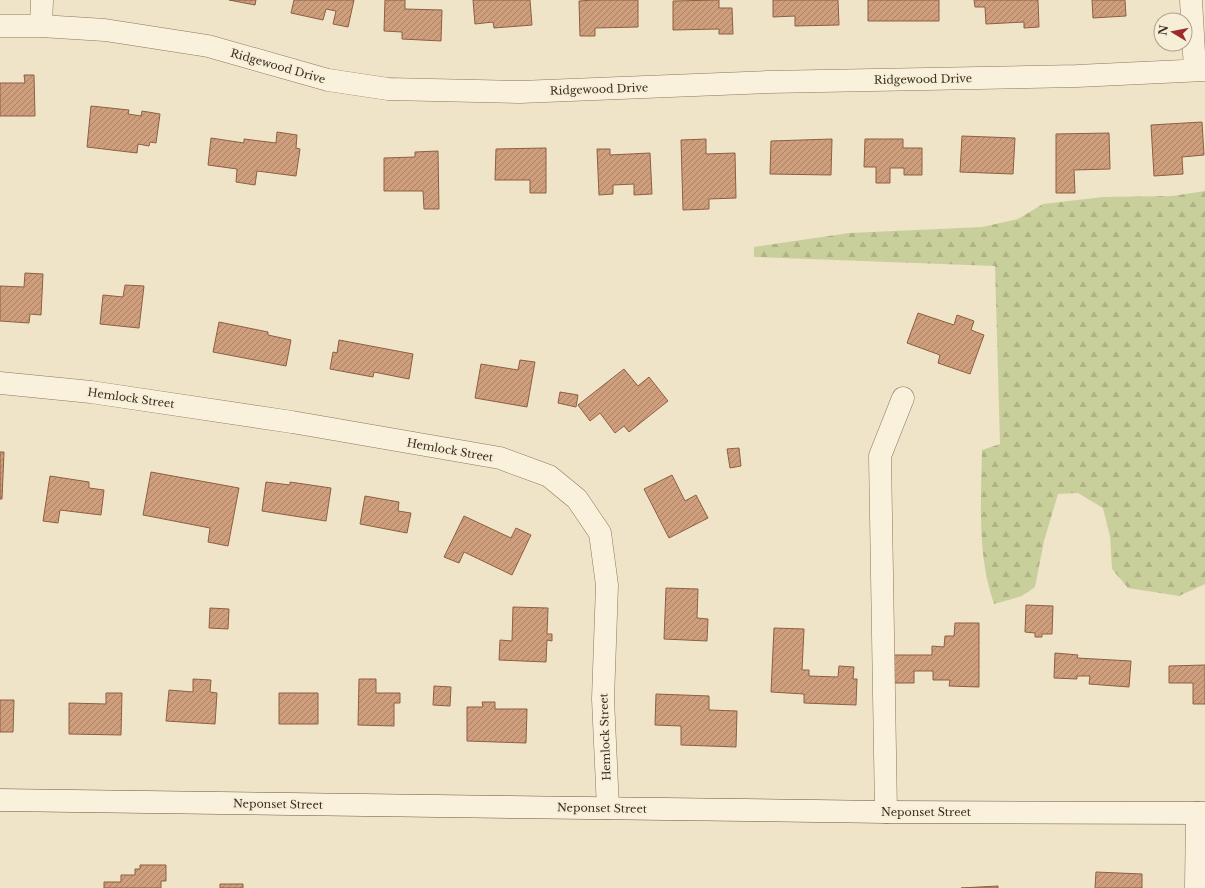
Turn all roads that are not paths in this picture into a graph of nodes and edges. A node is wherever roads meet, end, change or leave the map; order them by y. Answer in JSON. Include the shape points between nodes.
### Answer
{"nodes":[{"id":1,"x":42,"y":0,"type":"edge"},
{"id":2,"x":1191,"y":0,"type":"edge"},
{"id":3,"x":0,"y":26,"type":"edge"},
{"id":4,"x":41,"y":26,"type":"junction"},
{"id":5,"x":1200,"y":70,"type":"edge"},
{"id":6,"x":0,"y":383,"type":"edge"},
{"id":7,"x":903,"y":398,"type":"dead end"},
{"id":8,"x":0,"y":800,"type":"edge"},
{"id":9,"x":608,"y":808,"type":"junction"},
{"id":10,"x":886,"y":812,"type":"junction"},
{"id":11,"x":1201,"y":813,"type":"edge"},
{"id":12,"x":1196,"y":888,"type":"edge"}],
"edges":[{"from":1,"to":4,"type":"street"},
{"from":2,"to":5,"type":"street"},
{"from":3,"to":4,"type":"street","name":"Ridgewood Drive"},
{"from":4,"to":5,"type":"street","name":"Ridgewood Drive","via":[[105,30],[208,46],[328,80],[388,89],[520,92],[768,82],[1077,76]]},
{"from":6,"to":9,"type":"street","name":"Hemlock Street","via":[[91,392],[292,422],[500,458],[549,476],[578,499],[600,533],[607,586],[603,699]]},
{"from":7,"to":10,"type":"street","via":[[880,456]]},
{"from":8,"to":9,"type":"street","name":"Neponset Street"},
{"from":9,"to":10,"type":"street","name":"Neponset Street"},
{"from":10,"to":11,"type":"street","name":"Neponset Street"},
{"from":11,"to":12,"type":"street"}]}
